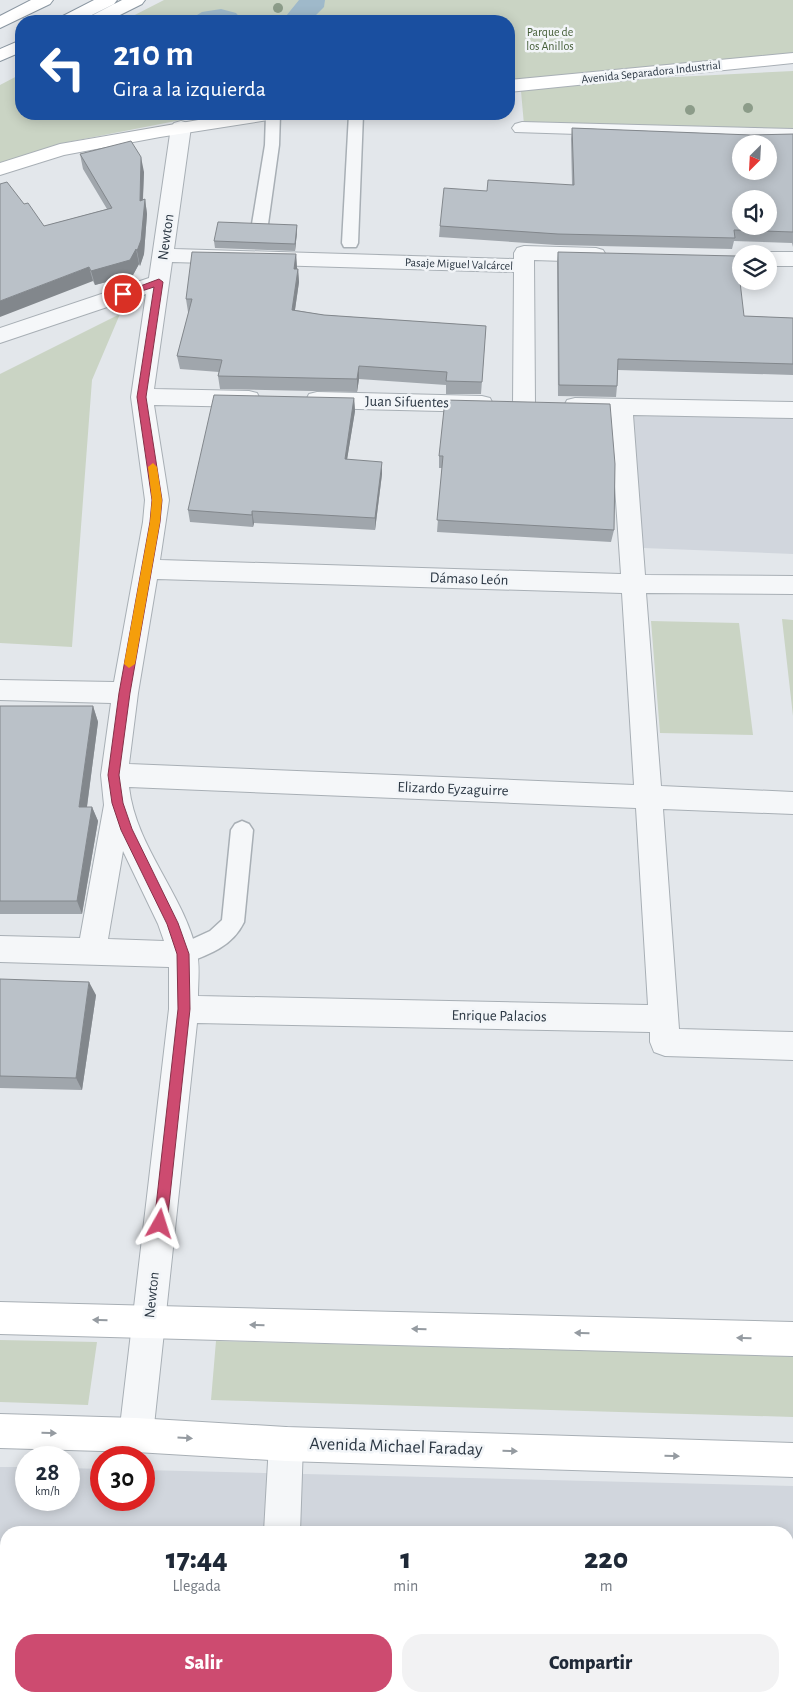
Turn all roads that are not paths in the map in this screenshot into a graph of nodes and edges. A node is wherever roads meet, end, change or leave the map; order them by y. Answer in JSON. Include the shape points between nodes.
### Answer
{"nodes":[{"id":1,"x":6,"y":0,"type":"edge"},
{"id":2,"x":44,"y":0,"type":"edge"},
{"id":3,"x":108,"y":0,"type":"edge"},
{"id":4,"x":136,"y":0,"type":"edge"},
{"id":5,"x":0,"y":6,"type":"edge"},
{"id":6,"x":15,"y":15,"type":"edge"},
{"id":7,"x":15,"y":15,"type":"edge"},
{"id":8,"x":79,"y":15,"type":"edge"},
{"id":9,"x":107,"y":15,"type":"edge"},
{"id":10,"x":0,"y":23,"type":"edge"},
{"id":11,"x":15,"y":48,"type":"edge"},
{"id":12,"x":0,"y":56,"type":"edge"},
{"id":13,"x":793,"y":58,"type":"edge"},
{"id":14,"x":15,"y":62,"type":"edge"},
{"id":15,"x":0,"y":70,"type":"edge"},
{"id":16,"x":515,"y":85,"type":"edge"},
{"id":17,"x":228,"y":120,"type":"edge"},
{"id":18,"x":273,"y":120,"type":"edge"},
{"id":19,"x":356,"y":120,"type":"edge"},
{"id":20,"x":181,"y":127,"type":"junction"},
{"id":21,"x":522,"y":128,"type":"dead end"},
{"id":22,"x":793,"y":135,"type":"edge"},
{"id":23,"x":0,"y":169,"type":"edge"},
{"id":24,"x":260,"y":224,"type":"edge"},
{"id":25,"x":350,"y":243,"type":"dead end"},
{"id":26,"x":613,"y":255,"type":"edge"},
{"id":27,"x":163,"y":256,"type":"junction"},
{"id":28,"x":777,"y":259,"type":"edge"},
{"id":29,"x":793,"y":259,"type":"edge"},
{"id":30,"x":524,"y":266,"type":"junction"},
{"id":31,"x":159,"y":282,"type":"junction"},
{"id":32,"x":0,"y":336,"type":"edge"},
{"id":33,"x":142,"y":397,"type":"junction"},
{"id":34,"x":269,"y":399,"type":"edge"},
{"id":35,"x":299,"y":400,"type":"edge"},
{"id":36,"x":540,"y":405,"type":"junction"},
{"id":37,"x":621,"y":407,"type":"junction"},
{"id":38,"x":793,"y":410,"type":"edge"},
{"id":39,"x":146,"y":570,"type":"junction"},
{"id":40,"x":633,"y":584,"type":"junction"},
{"id":41,"x":793,"y":585,"type":"edge"},
{"id":42,"x":0,"y":690,"type":"edge"},
{"id":43,"x":125,"y":693,"type":"junction"},
{"id":44,"x":114,"y":775,"type":"junction"},
{"id":45,"x":648,"y":797,"type":"junction"},
{"id":46,"x":117,"y":803,"type":"junction"},
{"id":47,"x":793,"y":803,"type":"edge"},
{"id":48,"x":242,"y":830,"type":"dead end"},
{"id":49,"x":0,"y":950,"type":"edge"},
{"id":50,"x":92,"y":952,"type":"junction"},
{"id":51,"x":183,"y":954,"type":"junction"},
{"id":52,"x":184,"y":1009,"type":"junction"},
{"id":53,"x":664,"y":1019,"type":"junction"},
{"id":54,"x":793,"y":1046,"type":"edge"},
{"id":55,"x":0,"y":1318,"type":"edge"},
{"id":56,"x":149,"y":1322,"type":"junction"},
{"id":57,"x":793,"y":1339,"type":"edge"},
{"id":58,"x":0,"y":1432,"type":"edge"},
{"id":59,"x":136,"y":1435,"type":"junction"},
{"id":60,"x":286,"y":1444,"type":"junction"},
{"id":61,"x":793,"y":1460,"type":"edge"},
{"id":62,"x":282,"y":1526,"type":"edge"}],
"edges":[{"from":1,"to":5,"type":"main road"},
{"from":2,"to":7,"type":"main road"},
{"from":3,"to":8,"type":"main road"},
{"from":4,"to":9,"type":"main road"},
{"from":6,"to":10,"type":"main road"},
{"from":11,"to":12,"type":"main road"},
{"from":13,"to":16,"type":"main road","name":"Avenida Separadora Industrial"},
{"from":14,"to":15,"type":"main road"},
{"from":17,"to":20,"type":"main road"},
{"from":18,"to":24,"type":"lane"},
{"from":19,"to":25,"type":"lane"},
{"from":20,"to":23,"type":"main road","via":[[60,150]]},
{"from":20,"to":27,"type":"street","name":"Newton"},
{"from":21,"to":22,"type":"street"},
{"from":26,"to":30,"type":"street","name":"Pasaje Miguel Valcárcel","via":[[524,253]]},
{"from":27,"to":30,"type":"street","name":"Pasaje Miguel Valcárcel"},
{"from":27,"to":31,"type":"street","name":"Newton"},
{"from":28,"to":29,"type":"street"},
{"from":30,"to":36,"type":"street"},
{"from":31,"to":32,"type":"street"},
{"from":31,"to":33,"type":"street","name":"Newton"},
{"from":33,"to":34,"type":"street"},
{"from":33,"to":39,"type":"street","name":"Newton","via":[[157,500]]},
{"from":35,"to":36,"type":"street","name":"Juan Sifuentes"},
{"from":36,"to":37,"type":"street","name":"Juan Sifuentes"},
{"from":37,"to":38,"type":"street","name":"Juan Sifuentes"},
{"from":37,"to":40,"type":"street"},
{"from":39,"to":40,"type":"street","name":"Dámaso León"},
{"from":39,"to":43,"type":"street","name":"Newton"},
{"from":40,"to":41,"type":"street","name":"Dámaso León"},
{"from":40,"to":45,"type":"street"},
{"from":42,"to":43,"type":"street"},
{"from":43,"to":44,"type":"street","name":"Newton"},
{"from":44,"to":45,"type":"street","name":"Elizardo Eyzaguirre"},
{"from":44,"to":46,"type":"street","name":"Newton"},
{"from":45,"to":47,"type":"street","name":"Elizardo Eyzaguirre"},
{"from":45,"to":53,"type":"street"},
{"from":46,"to":50,"type":"street"},
{"from":46,"to":51,"type":"street","name":"Newton","via":[[126,830],[172,923]]},
{"from":48,"to":51,"type":"lane","via":[[233,922],[229,931],[221,938]]},
{"from":49,"to":50,"type":"street"},
{"from":50,"to":51,"type":"street"},
{"from":51,"to":52,"type":"street","name":"Newton"},
{"from":52,"to":53,"type":"street","name":"Enrique Palacios"},
{"from":52,"to":56,"type":"street","name":"Newton"},
{"from":53,"to":54,"type":"street","via":[[665,1042]]},
{"from":56,"to":55,"type":"main road","one_way":true},
{"from":57,"to":56,"type":"main road","one_way":true},
{"from":56,"to":59,"type":"street","name":"Newton"},
{"from":58,"to":59,"type":"main road","name":"Avenida Michael Faraday","one_way":true},
{"from":59,"to":60,"type":"main road","name":"Avenida Michael Faraday","one_way":true},
{"from":60,"to":61,"type":"main road","name":"Avenida Michael Faraday","one_way":true},
{"from":60,"to":62,"type":"street"}]}
